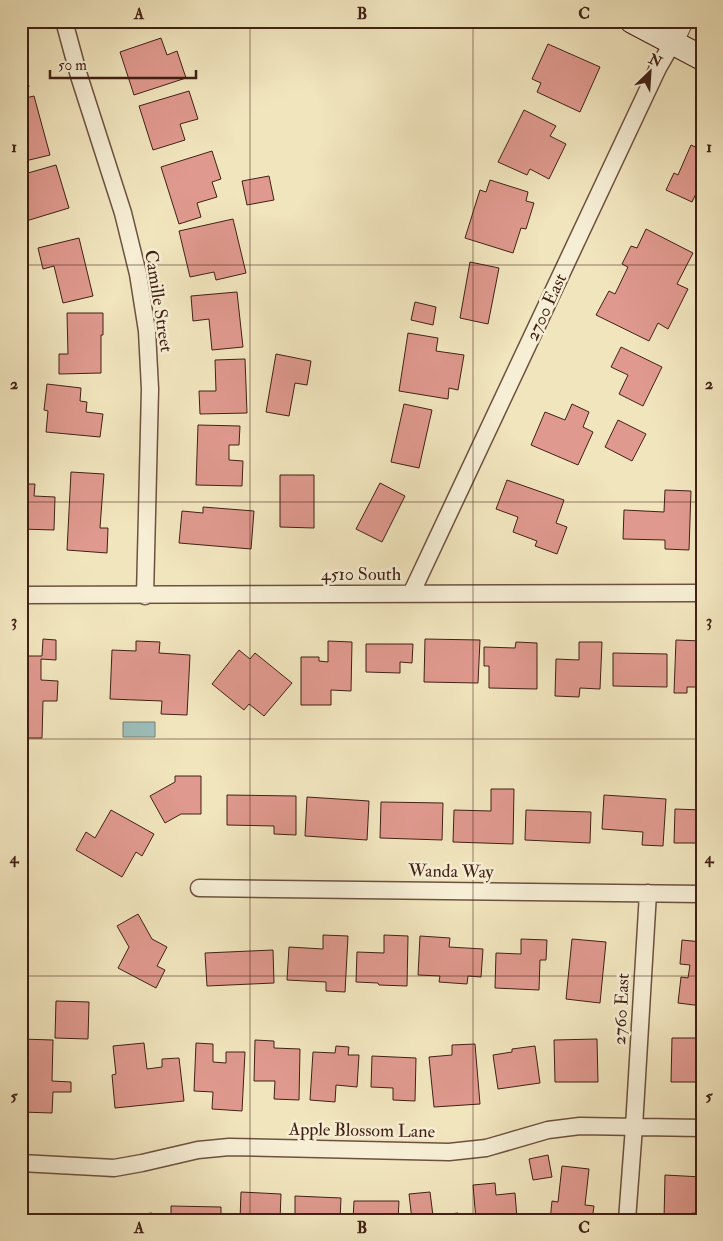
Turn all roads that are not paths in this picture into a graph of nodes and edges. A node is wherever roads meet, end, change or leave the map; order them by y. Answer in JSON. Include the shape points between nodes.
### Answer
{"nodes":[{"id":1,"x":64,"y":21,"type":"edge"},
{"id":2,"x":632,"y":21,"type":"edge"},
{"id":3,"x":683,"y":21,"type":"edge"},
{"id":4,"x":673,"y":42,"type":"junction"},
{"id":5,"x":702,"y":58,"type":"edge"},
{"id":6,"x":702,"y":593,"type":"edge"},
{"id":7,"x":411,"y":594,"type":"junction"},
{"id":8,"x":21,"y":595,"type":"edge"},
{"id":9,"x":145,"y":596,"type":"junction"},
{"id":10,"x":199,"y":888,"type":"dead end"},
{"id":11,"x":648,"y":893,"type":"junction"},
{"id":12,"x":702,"y":894,"type":"edge"},
{"id":13,"x":634,"y":1127,"type":"junction"},
{"id":14,"x":702,"y":1128,"type":"edge"},
{"id":15,"x":21,"y":1164,"type":"edge"},
{"id":16,"x":627,"y":1220,"type":"edge"}],
"edges":[{"from":1,"to":9,"type":"street","name":"Camille Street","via":[[123,213],[138,274],[150,389]]},
{"from":2,"to":4,"type":"main road"},
{"from":3,"to":4,"type":"street","name":"2700 East"},
{"from":4,"to":5,"type":"main road"},
{"from":4,"to":7,"type":"street","name":"2700 East","via":[[653,77]]},
{"from":6,"to":7,"type":"street","name":"4510 South"},
{"from":7,"to":9,"type":"street","name":"4510 South"},
{"from":8,"to":9,"type":"street","name":"4510 South"},
{"from":10,"to":11,"type":"street","name":"Wanda Way"},
{"from":11,"to":12,"type":"street","name":"Wanda Way"},
{"from":11,"to":13,"type":"street","name":"2760 East"},
{"from":13,"to":14,"type":"street","name":"Apple Blossom Lane"},
{"from":13,"to":15,"type":"street","name":"Apple Blossom Lane","via":[[580,1126],[548,1130],[486,1148],[449,1152],[229,1147],[198,1150],[114,1168]]},
{"from":13,"to":16,"type":"street","name":"2760 East"}]}
